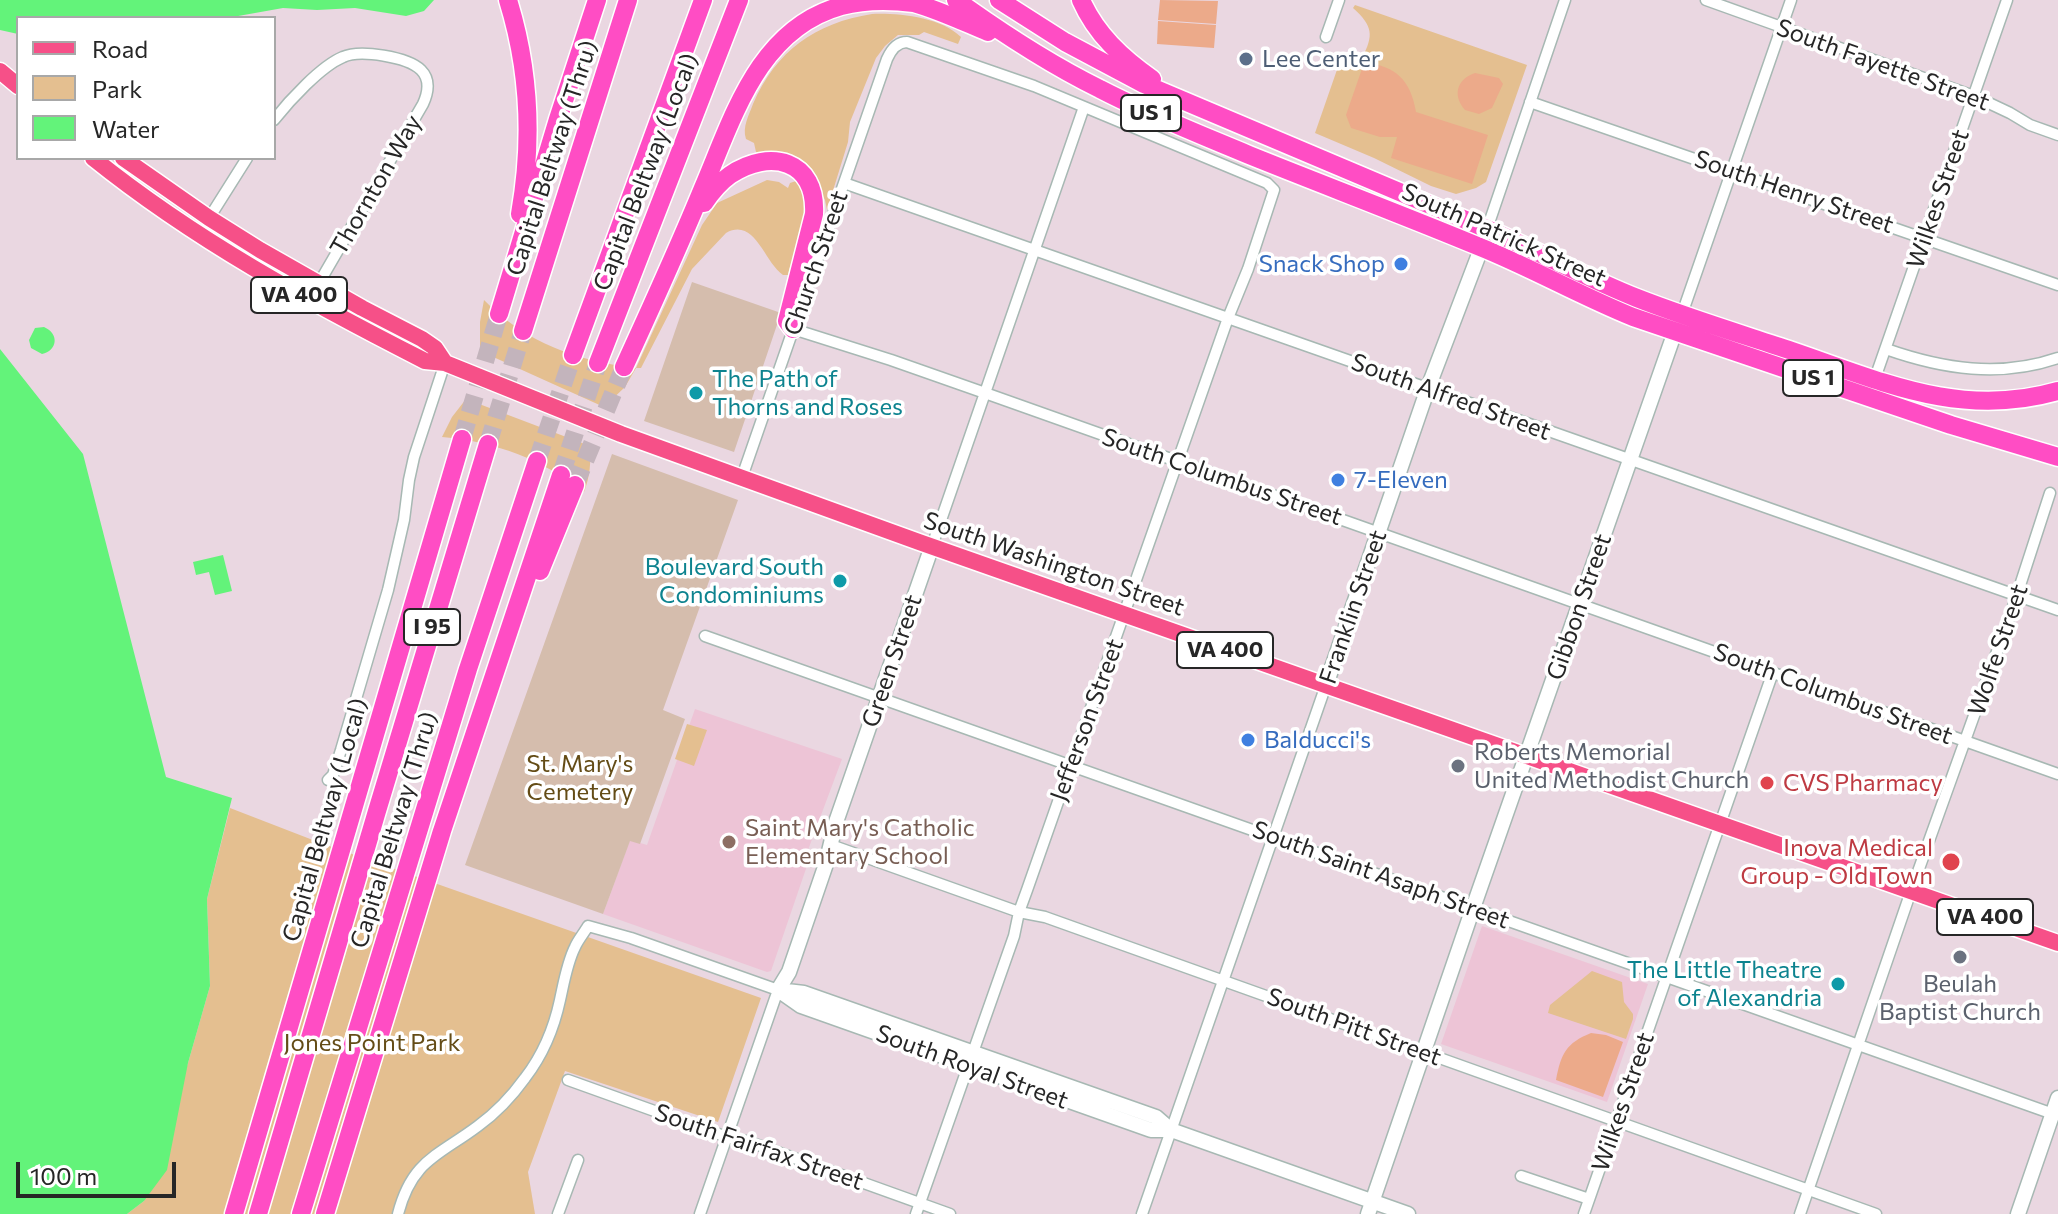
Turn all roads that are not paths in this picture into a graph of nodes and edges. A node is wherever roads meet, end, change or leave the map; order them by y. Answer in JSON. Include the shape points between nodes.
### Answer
{"nodes":[{"id":1,"x":508,"y":0,"type":"edge"},
{"id":2,"x":597,"y":0,"type":"edge"},
{"id":3,"x":621,"y":0,"type":"edge"},
{"id":4,"x":628,"y":0,"type":"edge"},
{"id":5,"x":703,"y":0,"type":"edge"},
{"id":6,"x":739,"y":0,"type":"edge"},
{"id":7,"x":956,"y":0,"type":"edge"},
{"id":8,"x":999,"y":0,"type":"edge"},
{"id":9,"x":1081,"y":0,"type":"edge"},
{"id":10,"x":1339,"y":0,"type":"edge"},
{"id":11,"x":1565,"y":0,"type":"edge"},
{"id":12,"x":1706,"y":0,"type":"edge"},
{"id":13,"x":1791,"y":0,"type":"edge"},
{"id":14,"x":2007,"y":0,"type":"edge"},
{"id":15,"x":1782,"y":27,"type":"junction"},
{"id":16,"x":1326,"y":37,"type":"dead end"},
{"id":17,"x":1027,"y":49,"type":"junction"},
{"id":18,"x":0,"y":71,"type":"edge"},
{"id":19,"x":16,"y":84,"type":"edge"},
{"id":20,"x":1974,"y":96,"type":"junction"},
{"id":21,"x":1180,"y":99,"type":"junction"},
{"id":22,"x":1530,"y":102,"type":"junction"},
{"id":23,"x":1084,"y":107,"type":"junction"},
{"id":24,"x":276,"y":118,"type":"edge"},
{"id":25,"x":2058,"y":135,"type":"edge"},
{"id":26,"x":96,"y":160,"type":"edge"},
{"id":27,"x":126,"y":160,"type":"edge"},
{"id":28,"x":246,"y":160,"type":"edge"},
{"id":29,"x":575,"y":164,"type":"junction"},
{"id":30,"x":1730,"y":170,"type":"junction"},
{"id":31,"x":844,"y":183,"type":"junction"},
{"id":32,"x":209,"y":218,"type":"junction"},
{"id":33,"x":687,"y":229,"type":"junction"},
{"id":34,"x":1487,"y":229,"type":"junction"},
{"id":35,"x":198,"y":234,"type":"junction"},
{"id":36,"x":1924,"y":237,"type":"junction"},
{"id":37,"x":1481,"y":247,"type":"junction"},
{"id":38,"x":1035,"y":250,"type":"junction"},
{"id":39,"x":319,"y":283,"type":"junction"},
{"id":40,"x":2058,"y":285,"type":"edge"},
{"id":41,"x":1228,"y":318,"type":"junction"},
{"id":42,"x":1678,"y":323,"type":"junction"},
{"id":43,"x":793,"y":329,"type":"junction"},
{"id":44,"x":523,"y":331,"type":"tunnel mouth"},
{"id":45,"x":1886,"y":349,"type":"junction"},
{"id":46,"x":573,"y":355,"type":"tunnel mouth"},
{"id":47,"x":2058,"y":358,"type":"edge"},
{"id":48,"x":445,"y":363,"type":"junction"},
{"id":49,"x":598,"y":363,"type":"tunnel mouth"},
{"id":50,"x":624,"y":367,"type":"tunnel mouth"},
{"id":51,"x":1428,"y":388,"type":"junction"},
{"id":52,"x":1872,"y":388,"type":"junction"},
{"id":53,"x":2058,"y":391,"type":"edge"},
{"id":54,"x":985,"y":393,"type":"junction"},
{"id":55,"x":462,"y":439,"type":"tunnel mouth"},
{"id":56,"x":488,"y":444,"type":"tunnel mouth"},
{"id":57,"x":2058,"y":457,"type":"edge"},
{"id":58,"x":537,"y":461,"type":"tunnel mouth"},
{"id":59,"x":1630,"y":461,"type":"junction"},
{"id":60,"x":1178,"y":462,"type":"junction"},
{"id":61,"x":742,"y":477,"type":"junction"},
{"id":62,"x":568,"y":480,"type":"tunnel mouth"},
{"id":63,"x":2050,"y":493,"type":"dead end"},
{"id":64,"x":1378,"y":532,"type":"junction"},
{"id":65,"x":932,"y":546,"type":"junction"},
{"id":66,"x":2017,"y":595,"type":"junction"},
{"id":67,"x":1580,"y":603,"type":"junction"},
{"id":68,"x":2058,"y":610,"type":"edge"},
{"id":69,"x":1125,"y":614,"type":"junction"},
{"id":70,"x":705,"y":636,"type":"dead end"},
{"id":71,"x":1773,"y":672,"type":"junction"},
{"id":72,"x":1326,"y":685,"type":"junction"},
{"id":73,"x":879,"y":698,"type":"junction"},
{"id":74,"x":1966,"y":741,"type":"junction"},
{"id":75,"x":1527,"y":756,"type":"junction"},
{"id":76,"x":1071,"y":765,"type":"junction"},
{"id":77,"x":2058,"y":774,"type":"edge"},
{"id":78,"x":328,"y":780,"type":"dead end"},
{"id":79,"x":1720,"y":825,"type":"junction"},
{"id":80,"x":1273,"y":837,"type":"junction"},
{"id":81,"x":831,"y":845,"type":"junction"},
{"id":82,"x":1911,"y":891,"type":"junction"},
{"id":83,"x":1473,"y":908,"type":"junction"},
{"id":84,"x":1019,"y":912,"type":"junction"},
{"id":85,"x":2058,"y":943,"type":"edge"},
{"id":86,"x":1667,"y":976,"type":"junction"},
{"id":87,"x":1223,"y":980,"type":"junction"},
{"id":88,"x":778,"y":990,"type":"junction"},
{"id":89,"x":1859,"y":1045,"type":"junction"},
{"id":90,"x":1424,"y":1052,"type":"junction"},
{"id":91,"x":971,"y":1059,"type":"junction"},
{"id":92,"x":568,"y":1080,"type":"dead end"},
{"id":93,"x":2058,"y":1098,"type":"edge"},
{"id":94,"x":2055,"y":1115,"type":"edge"},
{"id":95,"x":1617,"y":1120,"type":"junction"},
{"id":96,"x":1171,"y":1130,"type":"junction"},
{"id":97,"x":727,"y":1137,"type":"junction"},
{"id":98,"x":578,"y":1160,"type":"dead end"},
{"id":99,"x":1521,"y":1176,"type":"dead end"},
{"id":100,"x":1808,"y":1190,"type":"junction"},
{"id":101,"x":1589,"y":1199,"type":"junction"},
{"id":102,"x":1370,"y":1207,"type":"edge"},
{"id":103,"x":918,"y":1209,"type":"edge"},
{"id":104,"x":234,"y":1214,"type":"edge"},
{"id":105,"x":258,"y":1214,"type":"edge"},
{"id":106,"x":301,"y":1214,"type":"edge"},
{"id":107,"x":325,"y":1214,"type":"edge"},
{"id":108,"x":398,"y":1214,"type":"edge"},
{"id":109,"x":558,"y":1214,"type":"edge"},
{"id":110,"x":700,"y":1214,"type":"edge"},
{"id":111,"x":950,"y":1214,"type":"edge"},
{"id":112,"x":1142,"y":1214,"type":"edge"},
{"id":113,"x":1408,"y":1214,"type":"edge"},
{"id":114,"x":1584,"y":1214,"type":"edge"},
{"id":115,"x":1800,"y":1214,"type":"edge"},
{"id":116,"x":1876,"y":1214,"type":"edge"},
{"id":117,"x":2018,"y":1214,"type":"edge"}],
"edges":[{"from":1,"to":2,"type":"highway","via":[[521,50],[529,120],[523,198],[499,314]]},
{"from":3,"to":29,"type":"highway"},
{"from":4,"to":29,"type":"highway","name":"Capital Beltway (Thru)"},
{"from":5,"to":46,"type":"highway"},
{"from":6,"to":49,"type":"highway","name":"Capital Beltway (Local)"},
{"from":7,"to":17,"type":"highway","name":"South Patrick Street","number":"US 1"},
{"from":8,"to":21,"type":"highway","name":"South Patrick Street","number":"US 1","via":[[1097,60]]},
{"from":9,"to":21,"type":"highway","via":[[1114,49]]},
{"from":10,"to":16,"type":"street"},
{"from":11,"to":22,"type":"street","name":"Franklin Street"},
{"from":12,"to":15,"type":"street","name":"South Fayette Street"},
{"from":13,"to":15,"type":"street","name":"Gibbon Street"},
{"from":14,"to":20,"type":"street","name":"Wilkes Street"},
{"from":15,"to":20,"type":"street","name":"South Fayette Street"},
{"from":15,"to":30,"type":"street","name":"Gibbon Street"},
{"from":17,"to":33,"type":"highway","via":[[912,3],[867,1],[816,16],[777,44],[752,78]]},
{"from":17,"to":37,"type":"highway","name":"South Patrick Street","number":"US 1","via":[[1177,125]]},
{"from":18,"to":19,"type":"main road"},
{"from":20,"to":25,"type":"street","name":"South Fayette Street"},
{"from":20,"to":36,"type":"street","name":"Wilkes Street"},
{"from":21,"to":34,"type":"highway","name":"South Patrick Street","number":"US 1"},
{"from":22,"to":30,"type":"street","name":"South Henry Street"},
{"from":22,"to":34,"type":"street","name":"Franklin Street"},
{"from":23,"to":31,"type":"street","name":"Church Street","via":[[901,42],[887,59]]},
{"from":23,"to":38,"type":"street","name":"Green Street"},
{"from":23,"to":41,"type":"street","name":"Jefferson Street","via":[[1274,190]]},
{"from":24,"to":39,"type":"street","name":"Thornton Way","via":[[330,65],[353,53],[403,61],[420,68],[426,79],[423,104]]},
{"from":26,"to":35,"type":"main road","name":"South Washington Street","number":"VA 400"},
{"from":27,"to":32,"type":"main road","name":"South Washington Street","number":"VA 400"},
{"from":28,"to":32,"type":"street"},
{"from":29,"to":44,"type":"highway","name":"Capital Beltway (Thru)"},
{"from":30,"to":36,"type":"street","name":"South Henry Street"},
{"from":30,"to":42,"type":"street","name":"Gibbon Street"},
{"from":31,"to":38,"type":"street","name":"South Alfred Street"},
{"from":31,"to":43,"type":"street","name":"Church Street"},
{"from":32,"to":35,"type":"street"},
{"from":32,"to":39,"type":"main road","name":"South Washington Street","number":"VA 400"},
{"from":33,"to":43,"type":"highway","via":[[728,176],[768,161],[799,169],[814,201],[787,321]]},
{"from":33,"to":50,"type":"highway"},
{"from":34,"to":37,"type":"main road","name":"Franklin Street"},
{"from":34,"to":42,"type":"highway","name":"South Patrick Street","number":"US 1","via":[[1638,298]]},
{"from":35,"to":48,"type":"main road","name":"South Washington Street","number":"VA 400","via":[[376,336],[425,361]]},
{"from":36,"to":40,"type":"street","name":"South Henry Street"},
{"from":36,"to":45,"type":"street","name":"Wilkes Street"},
{"from":37,"to":42,"type":"highway","name":"South Patrick Street","number":"US 1","via":[[1597,303]]},
{"from":37,"to":51,"type":"main road","name":"Franklin Street"},
{"from":38,"to":41,"type":"street","name":"South Alfred Street"},
{"from":38,"to":54,"type":"street","name":"Green Street"},
{"from":39,"to":48,"type":"main road","name":"South Washington Street","number":"VA 400","via":[[422,339]]},
{"from":41,"to":51,"type":"street","name":"South Alfred Street"},
{"from":41,"to":60,"type":"street","name":"Jefferson Street"},
{"from":42,"to":52,"type":"highway","name":"South Patrick Street","number":"US 1"},
{"from":42,"to":59,"type":"main road","name":"Gibbon Street"},
{"from":43,"to":54,"type":"street","name":"South Columbus Street"},
{"from":43,"to":61,"type":"street","name":"Church Street"},
{"from":45,"to":47,"type":"street","via":[[1942,366],[1974,369],[2013,369]]},
{"from":45,"to":52,"type":"street","name":"Wilkes Street"},
{"from":48,"to":61,"type":"main road","name":"South Washington Street","number":"VA 400"},
{"from":48,"to":78,"type":"street","via":[[414,457],[388,590],[337,765]]},
{"from":51,"to":59,"type":"street","name":"South Alfred Street"},
{"from":51,"to":64,"type":"main road","name":"Franklin Street"},
{"from":52,"to":53,"type":"highway","name":"South Patrick Street","number":"US 1","via":[[1896,387],[1969,401],[2014,400]]},
{"from":52,"to":57,"type":"highway","name":"South Patrick Street","number":"US 1"},
{"from":54,"to":60,"type":"street","name":"South Columbus Street"},
{"from":54,"to":65,"type":"street","name":"Green Street"},
{"from":55,"to":104,"type":"highway","name":"Capital Beltway (Local)","number":"I 95"},
{"from":56,"to":105,"type":"highway","name":"Capital Beltway (Thru)","number":"I 95"},
{"from":58,"to":106,"type":"highway","name":"Capital Beltway (Thru)","number":"I 95"},
{"from":59,"to":66,"type":"street","name":"South Alfred Street"},
{"from":59,"to":67,"type":"main road","name":"Gibbon Street"},
{"from":60,"to":64,"type":"street","name":"South Columbus Street"},
{"from":60,"to":69,"type":"street","name":"Jefferson Street"},
{"from":61,"to":65,"type":"main road","name":"South Washington Street","number":"VA 400"},
{"from":62,"to":107,"type":"highway","via":[[489,688]]},
{"from":63,"to":66,"type":"street","name":"Wolfe Street"},
{"from":64,"to":67,"type":"street","name":"South Columbus Street"},
{"from":64,"to":72,"type":"main road","name":"Franklin Street"},
{"from":65,"to":69,"type":"main road","name":"South Washington Street","number":"VA 400"},
{"from":65,"to":73,"type":"main road","name":"Green Street"},
{"from":66,"to":68,"type":"street","name":"South Alfred Street"},
{"from":66,"to":74,"type":"street","name":"Wolfe Street"},
{"from":67,"to":71,"type":"street","name":"South Columbus Street"},
{"from":67,"to":75,"type":"main road","name":"Gibbon Street"},
{"from":69,"to":72,"type":"main road","name":"South Washington Street","number":"VA 400"},
{"from":69,"to":76,"type":"street","name":"Jefferson Street"},
{"from":70,"to":73,"type":"street","name":"South Saint Asaph Street"},
{"from":71,"to":74,"type":"street","name":"South Columbus Street"},
{"from":71,"to":79,"type":"street","name":"Wilkes Street"},
{"from":72,"to":75,"type":"main road","name":"South Washington Street","number":"VA 400"},
{"from":72,"to":80,"type":"street","name":"Franklin Street"},
{"from":73,"to":76,"type":"street","name":"South Saint Asaph Street"},
{"from":73,"to":81,"type":"main road","name":"Green Street"},
{"from":74,"to":77,"type":"street","name":"South Columbus Street"},
{"from":74,"to":82,"type":"street","name":"Wolfe Street"},
{"from":75,"to":79,"type":"main road","name":"South Washington Street","number":"VA 400"},
{"from":75,"to":83,"type":"main road","name":"Gibbon Street"},
{"from":76,"to":80,"type":"street","name":"South Saint Asaph Street"},
{"from":76,"to":84,"type":"street","name":"Jefferson Street"},
{"from":79,"to":82,"type":"main road","name":"South Washington Street","number":"VA 400"},
{"from":79,"to":86,"type":"street","name":"Wilkes Street"},
{"from":80,"to":83,"type":"street","name":"South Saint Asaph Street"},
{"from":80,"to":87,"type":"street","name":"Franklin Street"},
{"from":81,"to":84,"type":"street","name":"South Pitt Street"},
{"from":81,"to":88,"type":"main road","name":"Green Street","via":[[789,972]]},
{"from":82,"to":85,"type":"main road","name":"South Washington Street","number":"VA 400"},
{"from":82,"to":89,"type":"street","name":"Wolfe Street"},
{"from":83,"to":86,"type":"street","name":"South Saint Asaph Street"},
{"from":83,"to":90,"type":"main road","name":"Gibbon Street"},
{"from":84,"to":87,"type":"street","name":"South Pitt Street"},
{"from":84,"to":91,"type":"street","name":"Jefferson Street"},
{"from":86,"to":89,"type":"street","name":"South Saint Asaph Street"},
{"from":86,"to":95,"type":"street","name":"Wilkes Street"},
{"from":87,"to":90,"type":"street","name":"South Pitt Street"},
{"from":87,"to":96,"type":"street","name":"Franklin Street"},
{"from":88,"to":91,"type":"main road","name":"South Royal Street","via":[[804,993]]},
{"from":88,"to":97,"type":"street","name":"Green Street"},
{"from":88,"to":108,"type":"street","name":"South Royal Street","via":[[588,926],[574,948],[551,1031],[528,1074],[495,1113],[422,1165]]},
{"from":89,"to":94,"type":"street","name":"South Saint Asaph Street"},
{"from":89,"to":100,"type":"street","name":"Wolfe Street"},
{"from":90,"to":95,"type":"street","name":"South Pitt Street"},
{"from":90,"to":102,"type":"main road","name":"Gibbon Street"},
{"from":91,"to":96,"type":"main road","name":"South Royal Street","via":[[1156,1117]]},
{"from":91,"to":103,"type":"street","name":"Jefferson Street"},
{"from":92,"to":97,"type":"street","name":"South Fairfax Street"},
{"from":93,"to":94,"type":"main road"},
{"from":94,"to":117,"type":"main road"},
{"from":95,"to":100,"type":"street","name":"South Pitt Street"},
{"from":95,"to":101,"type":"street","name":"Wilkes Street"},
{"from":96,"to":102,"type":"main road","name":"South Royal Street"},
{"from":96,"to":112,"type":"street","name":"Franklin Street"},
{"from":97,"to":103,"type":"street","name":"South Fairfax Street"},
{"from":97,"to":110,"type":"street","name":"Green Street"},
{"from":98,"to":109,"type":"street"},
{"from":99,"to":101,"type":"street"},
{"from":100,"to":115,"type":"street","name":"Wolfe Street"},
{"from":100,"to":116,"type":"street","name":"South Pitt Street"},
{"from":101,"to":114,"type":"street","name":"Wilkes Street"},
{"from":102,"to":113,"type":"main road","name":"South Royal Street"},
{"from":103,"to":111,"type":"street","name":"South Fairfax Street"}]}
